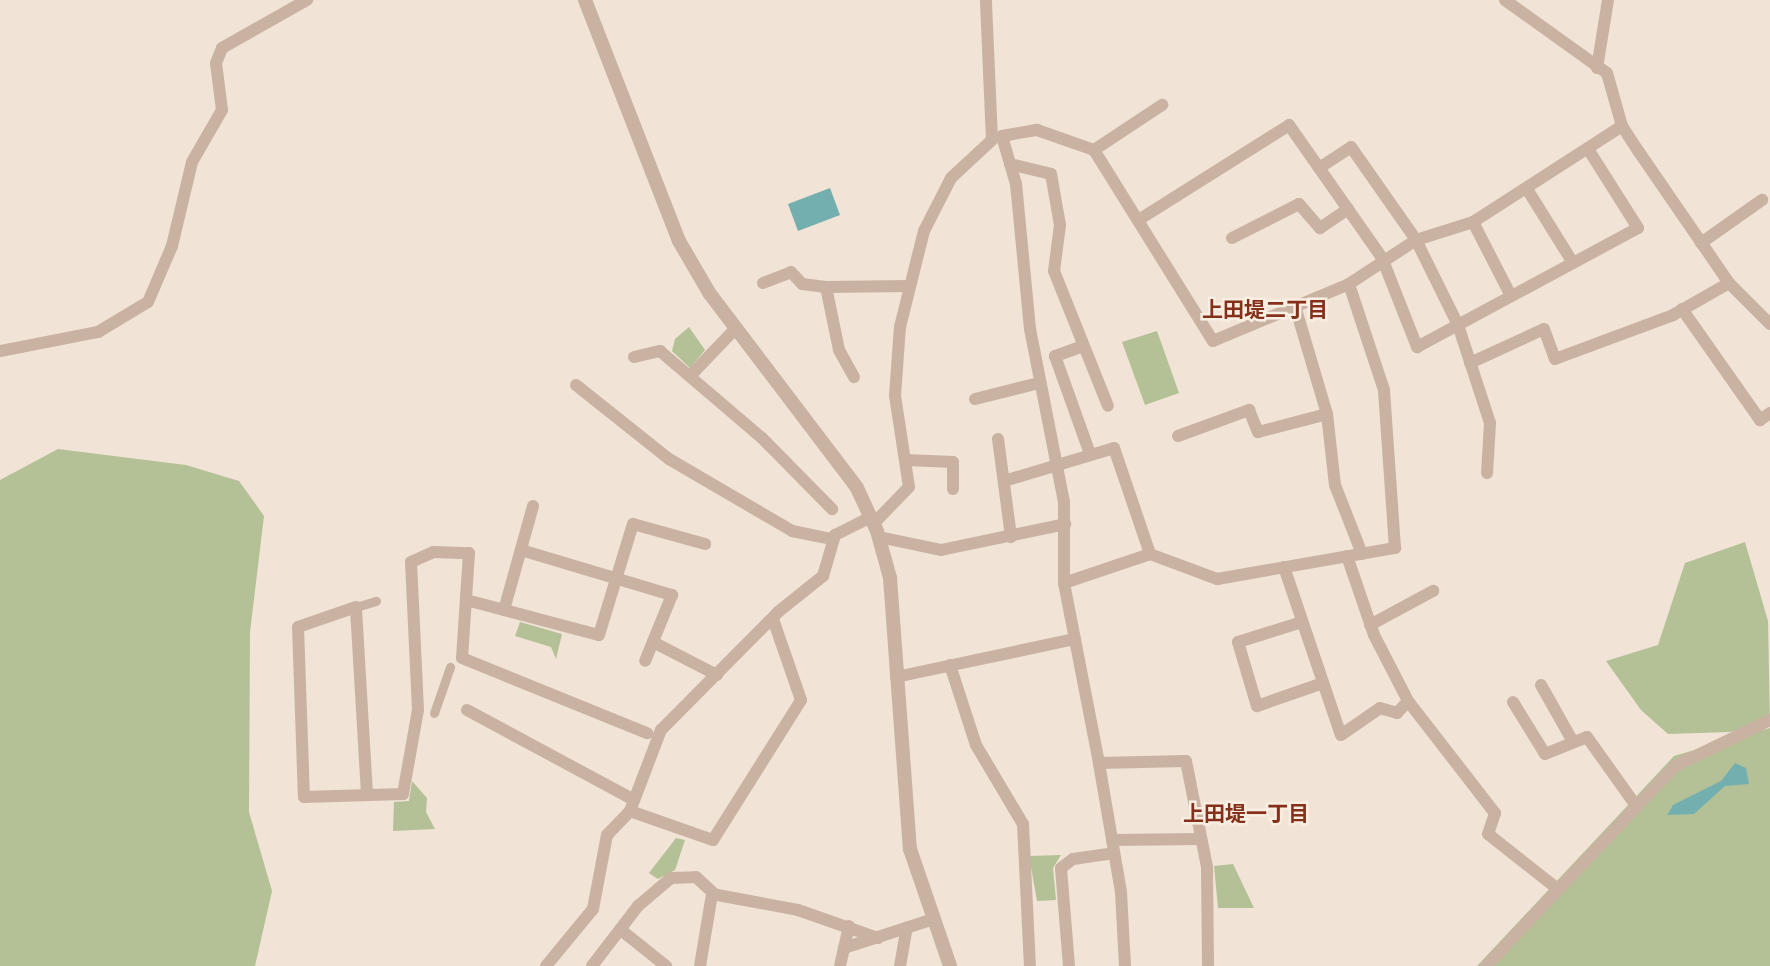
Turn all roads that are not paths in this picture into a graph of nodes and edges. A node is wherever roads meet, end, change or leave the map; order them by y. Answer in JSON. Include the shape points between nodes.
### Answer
{"nodes":[{"id":1,"x":307,"y":0,"type":"edge"},
{"id":2,"x":585,"y":0,"type":"edge"},
{"id":3,"x":986,"y":0,"type":"edge"},
{"id":4,"x":1505,"y":0,"type":"edge"},
{"id":5,"x":1608,"y":0,"type":"edge"},
{"id":6,"x":1597,"y":68,"type":"junction"},
{"id":7,"x":1162,"y":106,"type":"dead end"},
{"id":8,"x":1622,"y":127,"type":"junction"},
{"id":9,"x":1588,"y":149,"type":"junction"},
{"id":10,"x":1094,"y":150,"type":"junction"},
{"id":11,"x":1010,"y":164,"type":"junction"},
{"id":12,"x":1319,"y":168,"type":"junction"},
{"id":13,"x":1527,"y":189,"type":"junction"},
{"id":14,"x":1762,"y":200,"type":"dead end"},
{"id":15,"x":1348,"y":209,"type":"junction"},
{"id":16,"x":1140,"y":219,"type":"junction"},
{"id":17,"x":1473,"y":222,"type":"junction"},
{"id":18,"x":1232,"y":239,"type":"dead end"},
{"id":19,"x":1416,"y":240,"type":"junction"},
{"id":20,"x":1701,"y":243,"type":"junction"},
{"id":21,"x":1382,"y":258,"type":"junction"},
{"id":22,"x":1573,"y":263,"type":"junction"},
{"id":23,"x":763,"y":283,"type":"dead end"},
{"id":24,"x":1729,"y":283,"type":"junction"},
{"id":25,"x":1349,"y":284,"type":"junction"},
{"id":26,"x":908,"y":286,"type":"junction"},
{"id":27,"x":826,"y":287,"type":"junction"},
{"id":28,"x":1511,"y":296,"type":"junction"},
{"id":29,"x":1295,"y":306,"type":"junction"},
{"id":30,"x":1682,"y":309,"type":"junction"},
{"id":31,"x":1770,"y":324,"type":"edge"},
{"id":32,"x":1458,"y":325,"type":"junction"},
{"id":33,"x":735,"y":329,"type":"junction"},
{"id":34,"x":1083,"y":346,"type":"junction"},
{"id":35,"x":0,"y":351,"type":"edge"},
{"id":36,"x":1055,"y":356,"type":"junction"},
{"id":37,"x":634,"y":357,"type":"dead end"},
{"id":38,"x":1035,"y":360,"type":"junction"},
{"id":39,"x":1470,"y":363,"type":"junction"},
{"id":40,"x":690,"y":376,"type":"junction"},
{"id":41,"x":854,"y":377,"type":"dead end"},
{"id":42,"x":1039,"y":383,"type":"junction"},
{"id":43,"x":576,"y":385,"type":"dead end"},
{"id":44,"x":975,"y":399,"type":"dead end"},
{"id":45,"x":1108,"y":406,"type":"dead end"},
{"id":46,"x":1770,"y":413,"type":"edge"},
{"id":47,"x":1327,"y":414,"type":"junction"},
{"id":48,"x":1178,"y":436,"type":"dead end"},
{"id":49,"x":998,"y":439,"type":"dead end"},
{"id":50,"x":1090,"y":454,"type":"junction"},
{"id":51,"x":906,"y":460,"type":"junction"},
{"id":52,"x":1056,"y":467,"type":"junction"},
{"id":53,"x":1487,"y":473,"type":"dead end"},
{"id":54,"x":1004,"y":481,"type":"junction"},
{"id":55,"x":953,"y":489,"type":"dead end"},
{"id":56,"x":533,"y":506,"type":"dead end"},
{"id":57,"x":832,"y":509,"type":"dead end"},
{"id":58,"x":874,"y":518,"type":"junction"},
{"id":59,"x":1065,"y":524,"type":"junction"},
{"id":60,"x":879,"y":537,"type":"junction"},
{"id":61,"x":1012,"y":537,"type":"junction"},
{"id":62,"x":832,"y":539,"type":"junction"},
{"id":63,"x":705,"y":544,"type":"dead end"},
{"id":64,"x":521,"y":550,"type":"junction"},
{"id":65,"x":1150,"y":554,"type":"junction"},
{"id":66,"x":1362,"y":554,"type":"junction"},
{"id":67,"x":1347,"y":556,"type":"junction"},
{"id":68,"x":1284,"y":568,"type":"junction"},
{"id":69,"x":617,"y":579,"type":"junction"},
{"id":70,"x":1064,"y":583,"type":"junction"},
{"id":71,"x":1433,"y":591,"type":"dead end"},
{"id":72,"x":376,"y":601,"type":"dead end"},
{"id":73,"x":470,"y":601,"type":"junction"},
{"id":74,"x":356,"y":607,"type":"junction"},
{"id":75,"x":504,"y":610,"type":"junction"},
{"id":76,"x":772,"y":619,"type":"junction"},
{"id":77,"x":1302,"y":622,"type":"junction"},
{"id":78,"x":1370,"y":625,"type":"junction"},
{"id":79,"x":1074,"y":639,"type":"junction"},
{"id":80,"x":653,"y":642,"type":"junction"},
{"id":81,"x":645,"y":661,"type":"dead end"},
{"id":82,"x":456,"y":662,"type":"junction"},
{"id":83,"x":950,"y":665,"type":"junction"},
{"id":84,"x":717,"y":675,"type":"junction"},
{"id":85,"x":896,"y":677,"type":"junction"},
{"id":86,"x":1323,"y":682,"type":"junction"},
{"id":87,"x":1541,"y":685,"type":"dead end"},
{"id":88,"x":1408,"y":701,"type":"junction"},
{"id":89,"x":1513,"y":702,"type":"dead end"},
{"id":90,"x":467,"y":710,"type":"dead end"},
{"id":91,"x":434,"y":713,"type":"dead end"},
{"id":92,"x":1770,"y":720,"type":"edge"},
{"id":93,"x":647,"y":733,"type":"dead end"},
{"id":94,"x":1572,"y":740,"type":"junction"},
{"id":95,"x":1099,"y":763,"type":"junction"},
{"id":96,"x":367,"y":794,"type":"junction"},
{"id":97,"x":631,"y":805,"type":"junction"},
{"id":98,"x":1637,"y":807,"type":"junction"},
{"id":99,"x":1201,"y":839,"type":"junction"},
{"id":100,"x":1113,"y":846,"type":"junction"},
{"id":101,"x":1559,"y":890,"type":"junction"},
{"id":102,"x":715,"y":895,"type":"junction"},
{"id":103,"x":934,"y":919,"type":"junction"},
{"id":104,"x":849,"y":926,"type":"junction"},
{"id":105,"x":907,"y":928,"type":"junction"},
{"id":106,"x":621,"y":930,"type":"junction"},
{"id":107,"x":878,"y":938,"type":"junction"},
{"id":108,"x":844,"y":948,"type":"junction"},
{"id":109,"x":546,"y":966,"type":"edge"},
{"id":110,"x":592,"y":966,"type":"edge"},
{"id":111,"x":666,"y":966,"type":"edge"},
{"id":112,"x":700,"y":966,"type":"edge"},
{"id":113,"x":839,"y":966,"type":"edge"},
{"id":114,"x":900,"y":966,"type":"edge"},
{"id":115,"x":950,"y":966,"type":"edge"},
{"id":116,"x":1030,"y":966,"type":"edge"},
{"id":117,"x":1069,"y":966,"type":"edge"},
{"id":118,"x":1125,"y":966,"type":"edge"},
{"id":119,"x":1208,"y":966,"type":"edge"},
{"id":120,"x":1486,"y":966,"type":"edge"}],
"edges":[{"from":1,"to":35,"type":"street","via":[[222,48],[216,64],[222,110],[192,162],[172,246],[148,302],[99,332]]},
{"from":2,"to":33,"type":"street","via":[[679,241]]},
{"from":3,"to":26,"type":"street","via":[[992,140],[973,153],[945,189]]},
{"from":4,"to":6,"type":"street"},
{"from":5,"to":6,"type":"street"},
{"from":6,"to":8,"type":"street","via":[[1616,88]]},
{"from":7,"to":10,"type":"street"},
{"from":8,"to":9,"type":"street"},
{"from":8,"to":20,"type":"street"},
{"from":9,"to":13,"type":"street"},
{"from":9,"to":22,"type":"street","via":[[1638,228]]},
{"from":10,"to":11,"type":"street","via":[[1064,135],[1014,131],[1002,136]]},
{"from":10,"to":16,"type":"street"},
{"from":11,"to":34,"type":"street","via":[[1051,173],[1060,225],[1054,271]]},
{"from":11,"to":38,"type":"street"},
{"from":12,"to":15,"type":"street"},
{"from":12,"to":16,"type":"street","via":[[1289,125]]},
{"from":12,"to":19,"type":"street","via":[[1351,147]]},
{"from":13,"to":17,"type":"street"},
{"from":13,"to":22,"type":"street"},
{"from":14,"to":20,"type":"street"},
{"from":15,"to":18,"type":"street","via":[[1320,229],[1299,204]]},
{"from":15,"to":21,"type":"street"},
{"from":16,"to":29,"type":"street","via":[[1213,341]]},
{"from":17,"to":19,"type":"street"},
{"from":17,"to":28,"type":"street"},
{"from":19,"to":21,"type":"street"},
{"from":19,"to":32,"type":"street"},
{"from":20,"to":24,"type":"street"},
{"from":21,"to":25,"type":"street"},
{"from":21,"to":32,"type":"street","via":[[1417,346]]},
{"from":22,"to":28,"type":"street"},
{"from":23,"to":27,"type":"street","via":[[791,272],[802,284]]},
{"from":24,"to":30,"type":"street"},
{"from":24,"to":31,"type":"street"},
{"from":25,"to":29,"type":"street"},
{"from":25,"to":66,"type":"street","via":[[1384,390],[1395,548]]},
{"from":26,"to":27,"type":"street"},
{"from":26,"to":51,"type":"street","via":[[895,396]]},
{"from":27,"to":41,"type":"street","via":[[839,350]]},
{"from":28,"to":32,"type":"street"},
{"from":29,"to":47,"type":"street"},
{"from":30,"to":39,"type":"street","via":[[1555,359],[1544,329]]},
{"from":30,"to":46,"type":"street","via":[[1760,421]]},
{"from":32,"to":39,"type":"street"},
{"from":33,"to":40,"type":"street"},
{"from":33,"to":58,"type":"street","via":[[857,488]]},
{"from":34,"to":36,"type":"street"},
{"from":34,"to":45,"type":"street"},
{"from":36,"to":38,"type":"street"},
{"from":36,"to":50,"type":"street"},
{"from":37,"to":40,"type":"street","via":[[660,351]]},
{"from":38,"to":42,"type":"street"},
{"from":39,"to":53,"type":"street","via":[[1490,423]]},
{"from":40,"to":57,"type":"street"},
{"from":42,"to":44,"type":"street"},
{"from":42,"to":52,"type":"street"},
{"from":43,"to":62,"type":"street","via":[[669,459],[792,531]]},
{"from":47,"to":48,"type":"street","via":[[1258,432],[1249,410]]},
{"from":47,"to":66,"type":"street","via":[[1335,485]]},
{"from":49,"to":54,"type":"street"},
{"from":50,"to":52,"type":"street"},
{"from":50,"to":65,"type":"street","via":[[1114,448]]},
{"from":51,"to":55,"type":"street","via":[[953,462]]},
{"from":51,"to":58,"type":"street","via":[[909,487]]},
{"from":52,"to":54,"type":"street"},
{"from":52,"to":59,"type":"street"},
{"from":54,"to":61,"type":"street"},
{"from":56,"to":64,"type":"street"},
{"from":58,"to":60,"type":"street"},
{"from":58,"to":62,"type":"street"},
{"from":59,"to":61,"type":"street"},
{"from":59,"to":70,"type":"street"},
{"from":60,"to":61,"type":"street","via":[[941,550]]},
{"from":60,"to":85,"type":"street","via":[[890,579]]},
{"from":62,"to":76,"type":"street","via":[[822,576]]},
{"from":63,"to":69,"type":"street","via":[[634,524]]},
{"from":64,"to":69,"type":"street"},
{"from":64,"to":75,"type":"street"},
{"from":65,"to":68,"type":"street","via":[[1217,579]]},
{"from":65,"to":70,"type":"street"},
{"from":66,"to":67,"type":"street"},
{"from":67,"to":68,"type":"street"},
{"from":67,"to":78,"type":"street"},
{"from":68,"to":77,"type":"street"},
{"from":69,"to":75,"type":"street","via":[[599,635]]},
{"from":69,"to":80,"type":"street","via":[[672,595]]},
{"from":70,"to":79,"type":"street"},
{"from":71,"to":78,"type":"street"},
{"from":72,"to":74,"type":"street"},
{"from":73,"to":75,"type":"street"},
{"from":73,"to":82,"type":"street"},
{"from":73,"to":96,"type":"street","via":[[469,553],[433,552],[411,562],[407,591],[418,710],[403,794]]},
{"from":74,"to":96,"type":"street"},
{"from":74,"to":96,"type":"street","via":[[298,627],[304,797]]},
{"from":76,"to":84,"type":"street"},
{"from":76,"to":97,"type":"street","via":[[801,700],[713,840]]},
{"from":77,"to":86,"type":"street"},
{"from":77,"to":86,"type":"street","via":[[1238,642],[1257,706]]},
{"from":78,"to":88,"type":"street"},
{"from":79,"to":83,"type":"street"},
{"from":79,"to":95,"type":"street"},
{"from":80,"to":81,"type":"street"},
{"from":80,"to":84,"type":"street"},
{"from":82,"to":91,"type":"street"},
{"from":82,"to":93,"type":"street"},
{"from":83,"to":85,"type":"street"},
{"from":83,"to":116,"type":"street","via":[[976,745],[1023,824]]},
{"from":84,"to":97,"type":"street","via":[[661,730]]},
{"from":85,"to":103,"type":"street","via":[[909,849]]},
{"from":86,"to":88,"type":"street","via":[[1341,735],[1380,708],[1397,713]]},
{"from":87,"to":94,"type":"street"},
{"from":88,"to":101,"type":"street","via":[[1495,814],[1488,834]]},
{"from":89,"to":94,"type":"street","via":[[1545,754]]},
{"from":90,"to":97,"type":"street"},
{"from":92,"to":98,"type":"street","via":[[1675,766]]},
{"from":94,"to":98,"type":"street","via":[[1587,737]]},
{"from":95,"to":99,"type":"street","via":[[1186,761]]},
{"from":95,"to":100,"type":"street"},
{"from":97,"to":109,"type":"street","via":[[607,835],[593,909]]},
{"from":98,"to":101,"type":"street"},
{"from":99,"to":100,"type":"street"},
{"from":99,"to":119,"type":"street"},
{"from":100,"to":117,"type":"street","via":[[1073,859],[1061,869]]},
{"from":100,"to":118,"type":"street"},
{"from":101,"to":120,"type":"street"},
{"from":102,"to":104,"type":"street"},
{"from":102,"to":106,"type":"street","via":[[696,877],[679,875],[650,894]]},
{"from":102,"to":112,"type":"street"},
{"from":103,"to":105,"type":"street"},
{"from":103,"to":115,"type":"street"},
{"from":104,"to":107,"type":"street"},
{"from":104,"to":108,"type":"street"},
{"from":105,"to":107,"type":"street"},
{"from":105,"to":114,"type":"street"},
{"from":106,"to":110,"type":"street"},
{"from":106,"to":111,"type":"street"},
{"from":107,"to":108,"type":"street"},
{"from":108,"to":113,"type":"street"}]}
